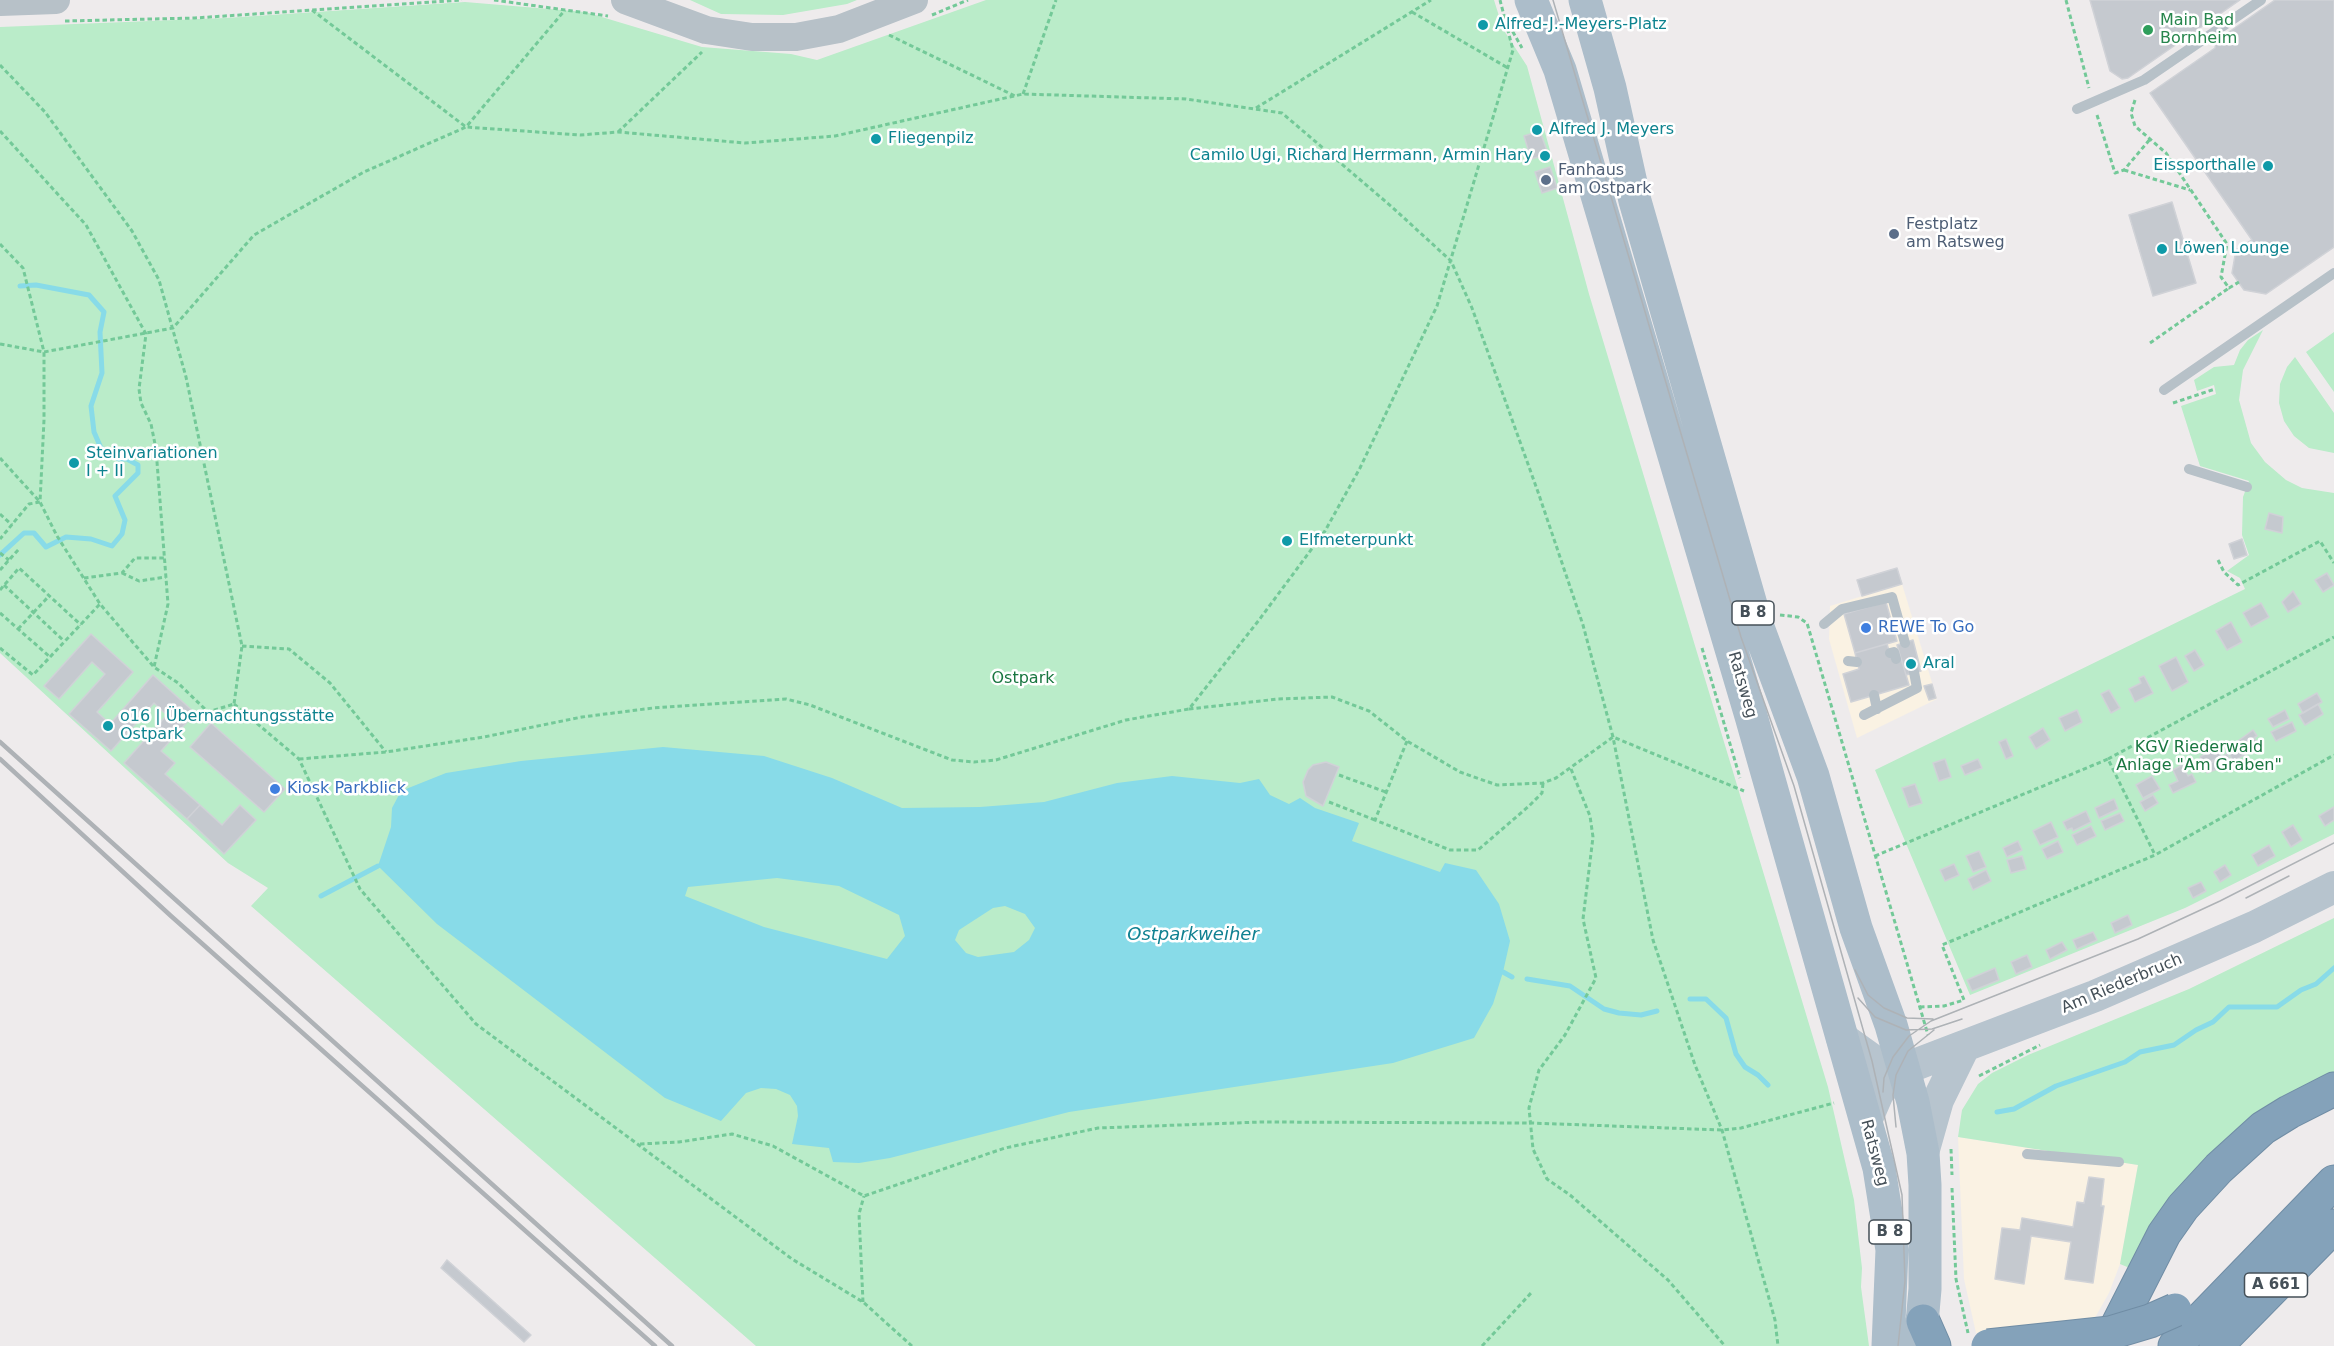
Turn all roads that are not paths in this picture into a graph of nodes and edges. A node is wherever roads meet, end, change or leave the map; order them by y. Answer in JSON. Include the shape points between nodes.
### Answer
{"nodes":[{"id":1,"x":626,"y":0,"type":"edge"},
{"id":2,"x":914,"y":0,"type":"edge"},
{"id":3,"x":2261,"y":0,"type":"edge"},
{"id":4,"x":0,"y":2,"type":"edge"},
{"id":5,"x":1585,"y":2,"type":"edge"},
{"id":6,"x":1518,"y":9,"type":"edge"},
{"id":7,"x":57,"y":11,"type":"edge"},
{"id":8,"x":2077,"y":109,"type":"dead end"},
{"id":9,"x":2334,"y":273,"type":"edge"},
{"id":10,"x":2164,"y":390,"type":"dead end"},
{"id":11,"x":2189,"y":469,"type":"dead end"},
{"id":12,"x":2247,"y":487,"type":"dead end"},
{"id":13,"x":1824,"y":624,"type":"dead end"},
{"id":14,"x":1905,"y":643,"type":"dead end"},
{"id":15,"x":1914,"y":672,"type":"dead end"},
{"id":16,"x":1874,"y":695,"type":"dead end"},
{"id":17,"x":1876,"y":708,"type":"junction"},
{"id":18,"x":1864,"y":715,"type":"dead end"},
{"id":19,"x":2334,"y":887,"type":"edge"},
{"id":20,"x":1842,"y":1038,"type":"junction"},
{"id":21,"x":1963,"y":1049,"type":"junction"},
{"id":22,"x":1904,"y":1070,"type":"junction"},
{"id":23,"x":2334,"y":1089,"type":"edge"},
{"id":24,"x":1866,"y":1121,"type":"junction"},
{"id":25,"x":1937,"y":1151,"type":"junction"},
{"id":26,"x":2027,"y":1154,"type":"dead end"},
{"id":27,"x":2119,"y":1162,"type":"dead end"},
{"id":28,"x":2334,"y":1182,"type":"edge"},
{"id":29,"x":2334,"y":1226,"type":"edge"},
{"id":30,"x":2258,"y":1257,"type":"junction"},
{"id":31,"x":1926,"y":1338,"type":"edge"},
{"id":32,"x":1978,"y":1340,"type":"edge"},
{"id":33,"x":2217,"y":1345,"type":"edge"},
{"id":34,"x":1888,"y":1346,"type":"edge"},
{"id":35,"x":2108,"y":1346,"type":"edge"},
{"id":36,"x":2175,"y":1346,"type":"edge"}],
"edges":[{"from":1,"to":2,"type":"street","via":[[706,30],[752,38],[796,37],[839,29]]},
{"from":3,"to":8,"type":"lane","via":[[2144,80]]},
{"from":4,"to":7,"type":"street"},
{"from":5,"to":22,"type":"main road","name":"Ratsweg","number":"B 8","via":[[1610,88],[1640,220],[1756,622],[1807,757],[1856,928]]},
{"from":6,"to":20,"type":"main road","name":"Ratsweg","number":"B 8","via":[[1560,70],[1748,704]]},
{"from":9,"to":10,"type":"lane"},
{"from":11,"to":12,"type":"lane"},
{"from":13,"to":14,"type":"lane","via":[[1842,609],[1892,597]]},
{"from":15,"to":17,"type":"lane","via":[[1917,688],[1892,695]]},
{"from":16,"to":17,"type":"lane"},
{"from":17,"to":18,"type":"lane"},
{"from":19,"to":21,"type":"main road","name":"Am Riederbruch","via":[[2186,957]]},
{"from":20,"to":22,"type":"main road","via":[[1881,1066]]},
{"from":20,"to":24,"type":"main road","name":"Ratsweg","number":"B 8"},
{"from":21,"to":22,"type":"main road","name":"Am Riederbruch"},
{"from":21,"to":25,"type":"main road","via":[[1938,1101]]},
{"from":22,"to":24,"type":"main road","via":[[1879,1091]]},
{"from":22,"to":25,"type":"main road","name":"Ratsweg","number":"B 8"},
{"from":23,"to":35,"type":"highway","via":[[2263,1128],[2183,1207],[2164,1234]]},
{"from":24,"to":34,"type":"main road","name":"Ratsweg","number":"B 8","via":[[1889,1221],[1892,1278]]},
{"from":25,"to":31,"type":"main road","name":"Ratsweg","number":"B 8","via":[[1926,1239]]},
{"from":26,"to":27,"type":"lane"},
{"from":28,"to":30,"type":"highway","number":"A 661"},
{"from":29,"to":33,"type":"highway","number":"A 661"},
{"from":30,"to":32,"type":"highway","bridge":true,"via":[[2150,1322],[2110,1333]]},
{"from":30,"to":36,"type":"highway","number":"A 661"}]}
